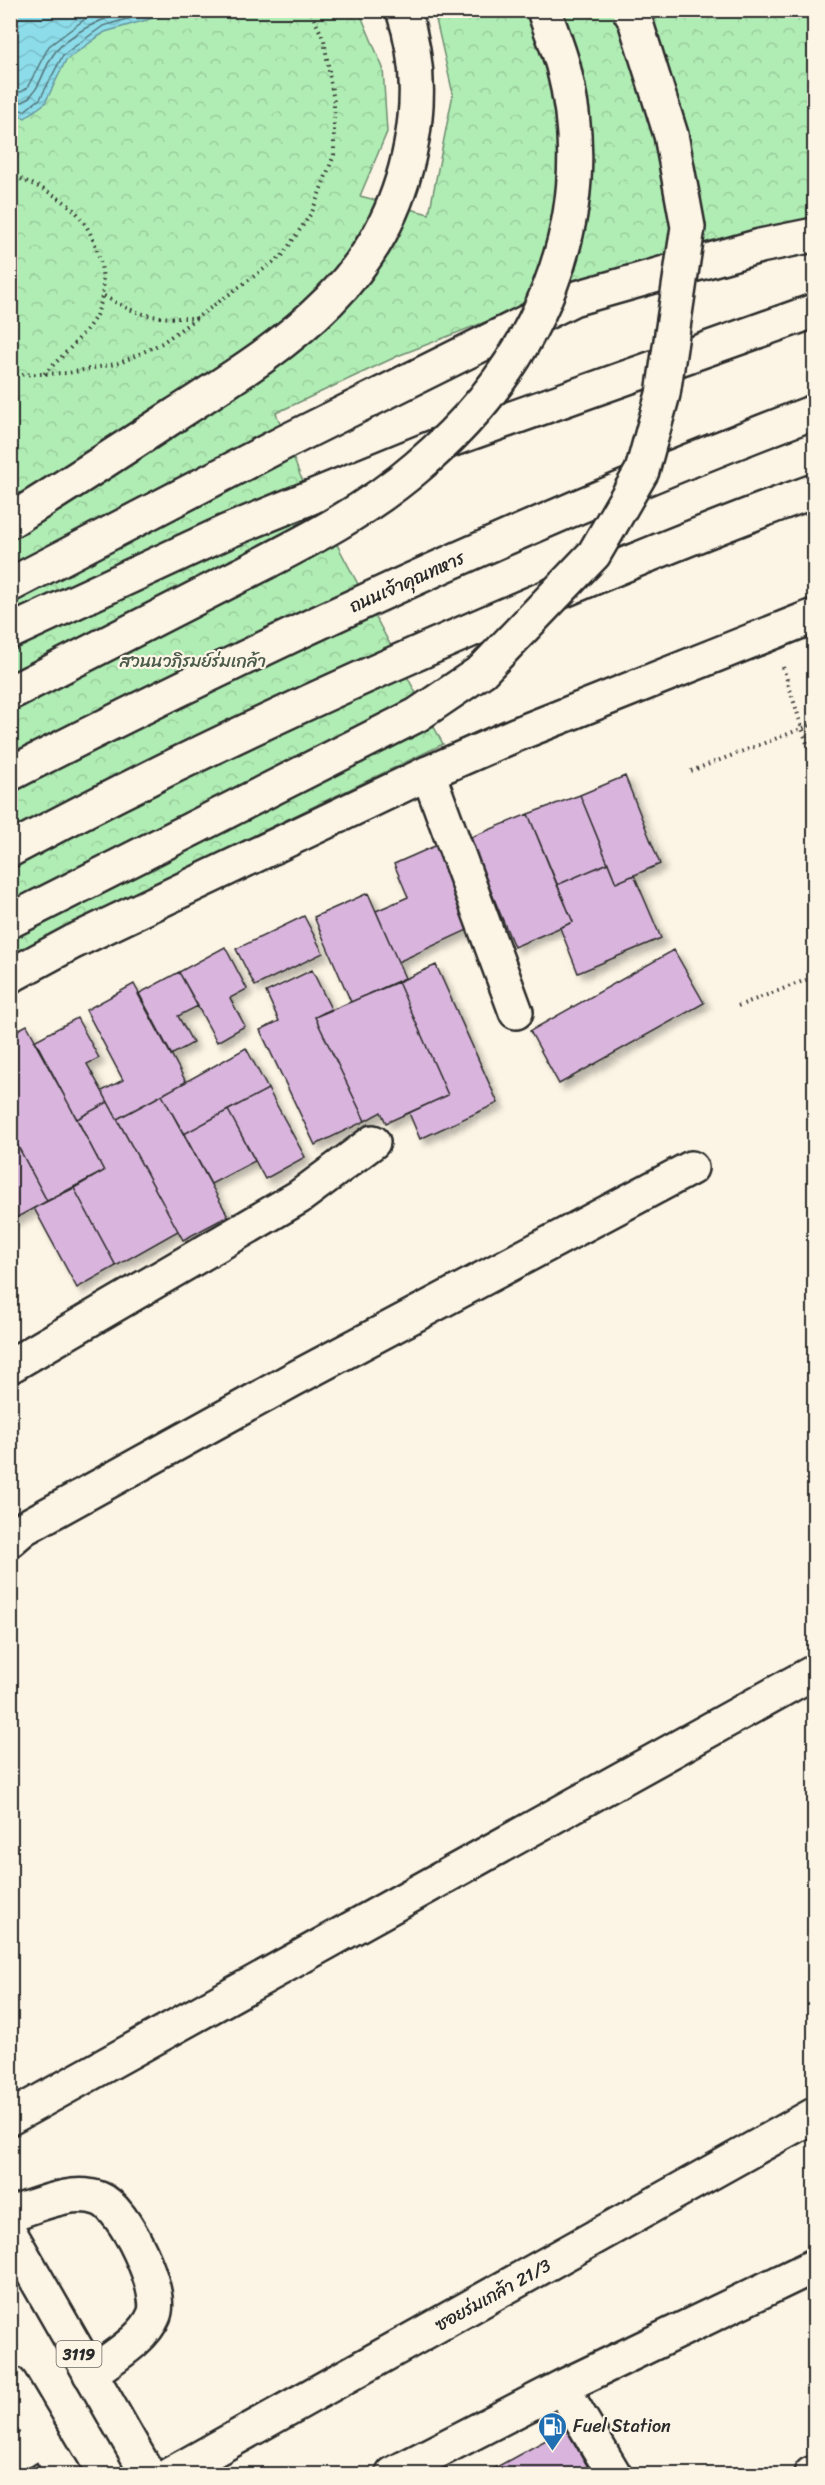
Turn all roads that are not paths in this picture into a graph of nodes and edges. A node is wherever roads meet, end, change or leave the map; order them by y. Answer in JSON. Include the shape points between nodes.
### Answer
{"nodes":[{"id":1,"x":403,"y":10,"type":"edge"},
{"id":2,"x":544,"y":10,"type":"edge"},
{"id":3,"x":629,"y":10,"type":"edge"},
{"id":4,"x":814,"y":235,"type":"edge"},
{"id":5,"x":814,"y":311,"type":"edge"},
{"id":6,"x":814,"y":412,"type":"edge"},
{"id":7,"x":814,"y":491,"type":"edge"},
{"id":8,"x":10,"y":521,"type":"edge"},
{"id":9,"x":10,"y":585,"type":"edge"},
{"id":10,"x":814,"y":616,"type":"edge"},
{"id":11,"x":10,"y":632,"type":"edge"},
{"id":12,"x":10,"y":693,"type":"edge"},
{"id":13,"x":428,"y":773,"type":"junction"},
{"id":14,"x":10,"y":774,"type":"edge"},
{"id":15,"x":10,"y":850,"type":"edge"},
{"id":16,"x":10,"y":921,"type":"edge"},
{"id":17,"x":10,"y":976,"type":"edge"},
{"id":18,"x":516,"y":1012,"type":"dead end"},
{"id":19,"x":373,"y":1142,"type":"dead end"},
{"id":20,"x":691,"y":1168,"type":"dead end"},
{"id":21,"x":10,"y":1366,"type":"edge"},
{"id":22,"x":10,"y":1540,"type":"edge"},
{"id":23,"x":814,"y":1672,"type":"edge"},
{"id":24,"x":814,"y":2115,"type":"edge"},
{"id":25,"x":10,"y":2118,"type":"edge"},
{"id":26,"x":10,"y":2214,"type":"edge"},
{"id":27,"x":10,"y":2233,"type":"edge"},
{"id":28,"x":814,"y":2266,"type":"edge"},
{"id":29,"x":90,"y":2374,"type":"junction"},
{"id":30,"x":10,"y":2383,"type":"edge"},
{"id":31,"x":562,"y":2388,"type":"junction"},
{"id":32,"x":43,"y":2438,"type":"junction"},
{"id":33,"x":10,"y":2459,"type":"edge"},
{"id":34,"x":64,"y":2475,"type":"edge"},
{"id":35,"x":148,"y":2475,"type":"edge"},
{"id":36,"x":171,"y":2475,"type":"edge"},
{"id":37,"x":393,"y":2475,"type":"edge"},
{"id":38,"x":614,"y":2475,"type":"edge"}],
"edges":[{"from":1,"to":8,"type":"main road","via":[[413,39],[417,81],[415,125],[394,209],[370,253],[340,291],[300,329],[250,366]]},
{"from":2,"to":12,"type":"main road","bridge":true,"via":[[563,66],[572,124],[574,179],[566,231],[550,288],[503,378],[417,468],[354,513]]},
{"from":3,"to":16,"type":"main road","bridge":true,"via":[[671,135],[688,228],[663,393],[642,471],[594,554],[482,671],[417,715]]},
{"from":4,"to":9,"type":"main road","via":[[760,246],[573,299]]},
{"from":5,"to":11,"type":"main road","via":[[456,438],[228,531]]},
{"from":6,"to":14,"type":"main road","name":"ถนนเจ้าคุณทหาร","via":[[601,495],[365,600]]},
{"from":7,"to":15,"type":"main road","bridge":true,"via":[[641,557],[384,667],[165,770]]},
{"from":10,"to":13,"type":"main road"},
{"from":13,"to":17,"type":"main road","via":[[73,942]]},
{"from":13,"to":18,"type":"main road"},
{"from":19,"to":21,"type":"main road","via":[[299,1197]]},
{"from":20,"to":22,"type":"main road","via":[[292,1380],[24,1528]]},
{"from":23,"to":25,"type":"main road"},
{"from":24,"to":36,"type":"main road","name":"ซอยร่มเกล้า 21/3"},
{"from":26,"to":29,"type":"main road","via":[[73,2195],[100,2199],[121,2216],[155,2287],[155,2314],[142,2333]]},
{"from":27,"to":29,"type":"main road","number":"3119"},
{"from":28,"to":31,"type":"main road"},
{"from":29,"to":35,"type":"main road","number":"3119"},
{"from":30,"to":32,"type":"main road"},
{"from":31,"to":37,"type":"main road"},
{"from":31,"to":38,"type":"main road"},
{"from":32,"to":33,"type":"main road"},
{"from":32,"to":34,"type":"main road"}]}
